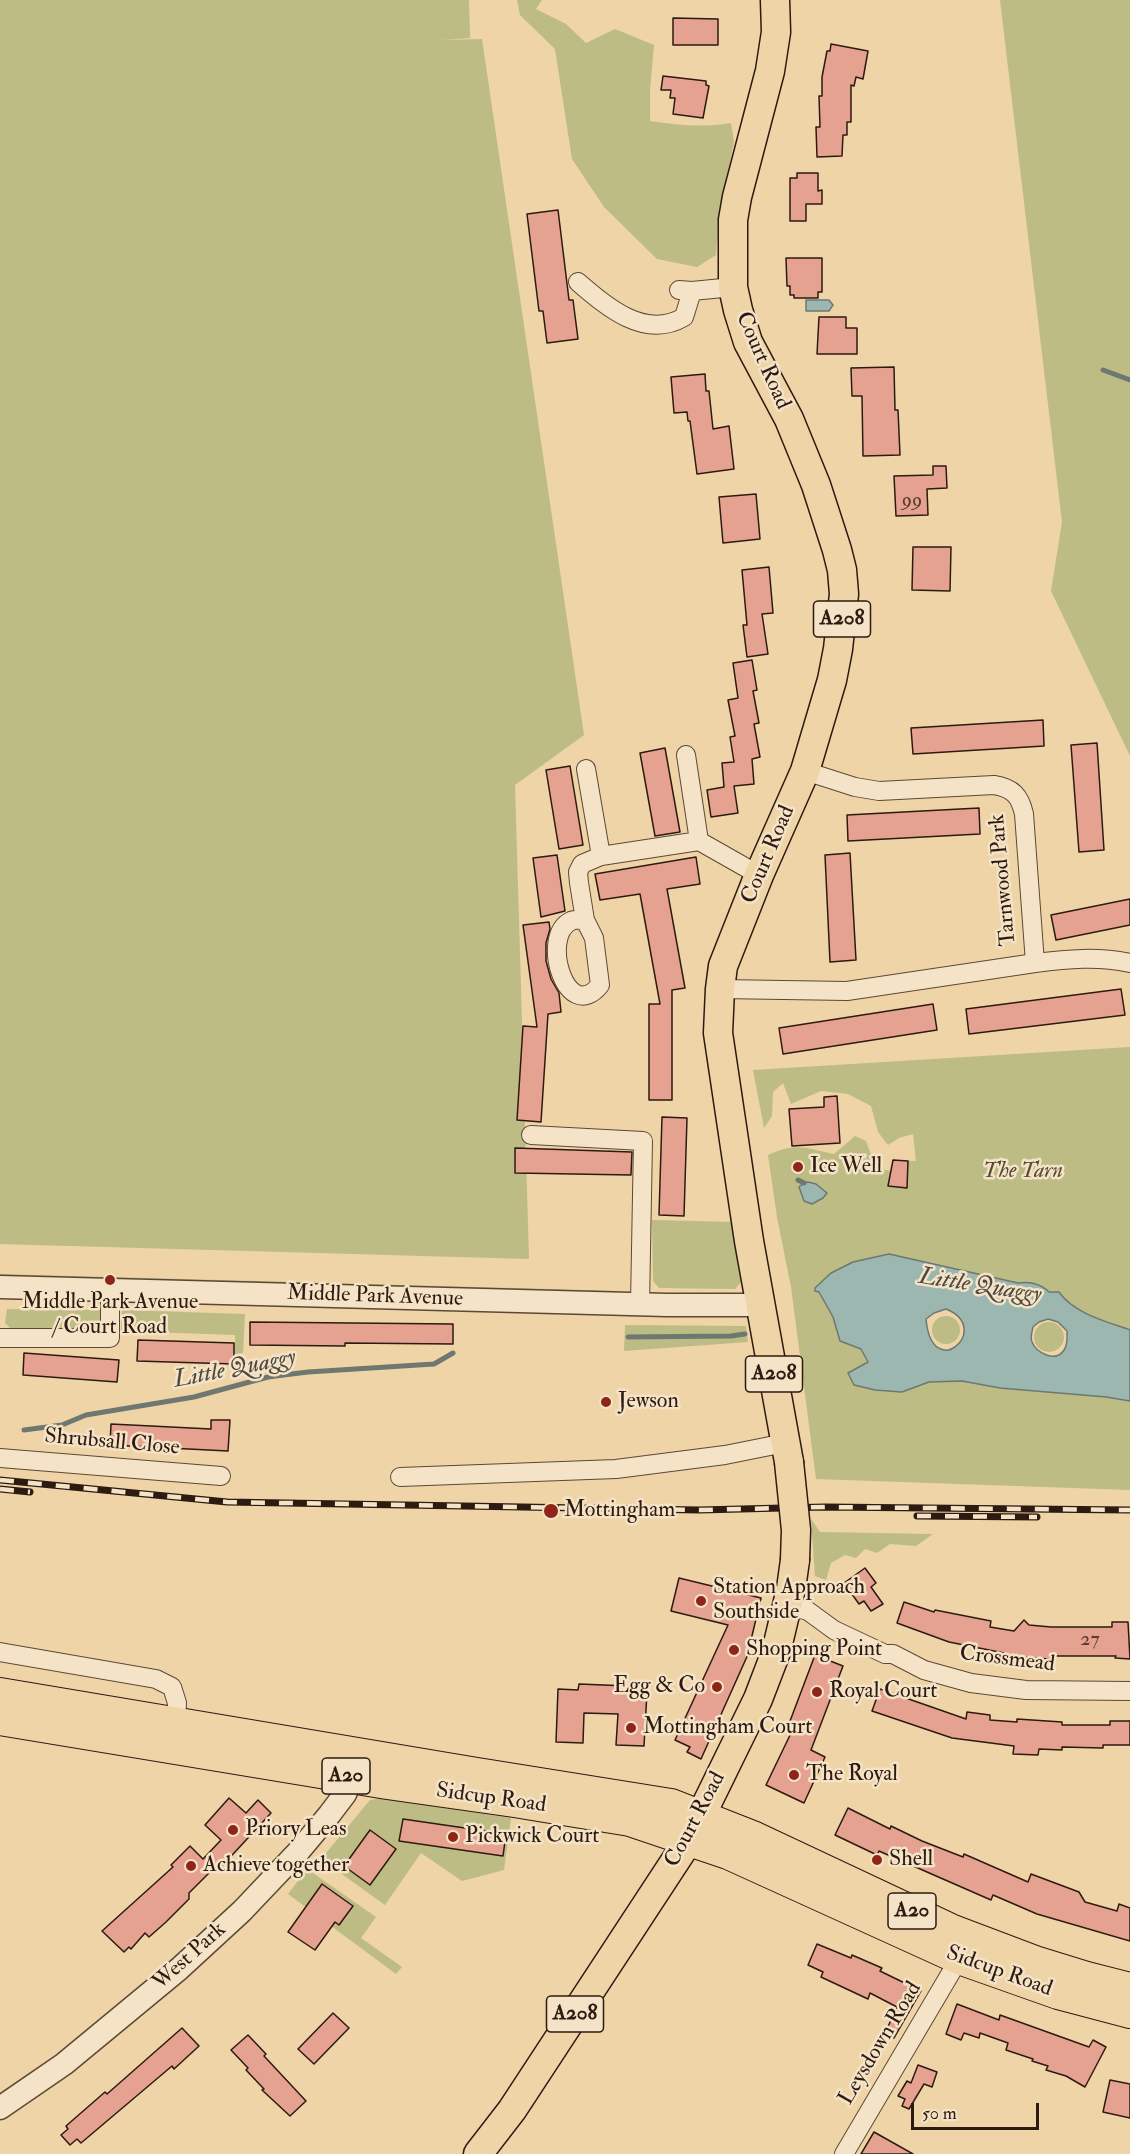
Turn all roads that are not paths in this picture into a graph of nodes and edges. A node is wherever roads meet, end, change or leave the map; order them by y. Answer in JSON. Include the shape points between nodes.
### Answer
{"nodes":[{"id":1,"x":775,"y":0,"type":"edge"},
{"id":2,"x":578,"y":282,"type":"dead end"},
{"id":3,"x":733,"y":287,"type":"junction"},
{"id":4,"x":686,"y":755,"type":"dead end"},
{"id":5,"x":586,"y":769,"type":"dead end"},
{"id":6,"x":805,"y":771,"type":"junction"},
{"id":7,"x":699,"y":841,"type":"junction"},
{"id":8,"x":601,"y":856,"type":"junction"},
{"id":9,"x":759,"y":875,"type":"junction"},
{"id":10,"x":585,"y":920,"type":"junction"},
{"id":11,"x":1035,"y":963,"type":"junction"},
{"id":12,"x":1130,"y":963,"type":"edge"},
{"id":13,"x":720,"y":989,"type":"junction"},
{"id":14,"x":531,"y":1134,"type":"dead end"},
{"id":15,"x":0,"y":1287,"type":"edge"},
{"id":16,"x":110,"y":1290,"type":"junction"},
{"id":17,"x":640,"y":1304,"type":"junction"},
{"id":18,"x":762,"y":1305,"type":"junction"},
{"id":19,"x":0,"y":1338,"type":"edge"},
{"id":20,"x":787,"y":1453,"type":"junction"},
{"id":21,"x":0,"y":1458,"type":"edge"},
{"id":22,"x":221,"y":1476,"type":"dead end"},
{"id":23,"x":400,"y":1477,"type":"dead end"},
{"id":24,"x":787,"y":1605,"type":"junction"},
{"id":25,"x":0,"y":1652,"type":"edge"},
{"id":26,"x":1130,"y":1692,"type":"edge"},
{"id":27,"x":0,"y":1693,"type":"edge"},
{"id":28,"x":0,"y":1720,"type":"edge"},
{"id":29,"x":176,"y":1723,"type":"junction"},
{"id":30,"x":352,"y":1778,"type":"junction"},
{"id":31,"x":695,"y":1828,"type":"junction"},
{"id":32,"x":959,"y":1959,"type":"junction"},
{"id":33,"x":1130,"y":1988,"type":"edge"},
{"id":34,"x":1130,"y":2013,"type":"edge"},
{"id":35,"x":0,"y":2108,"type":"edge"},
{"id":36,"x":478,"y":2154,"type":"edge"},
{"id":37,"x":844,"y":2154,"type":"edge"}],
"edges":[{"from":1,"to":3,"type":"main road","name":"Court Road","number":"A208","via":[[776,32],[770,71],[733,220]]},
{"from":2,"to":3,"type":"street","name":"Court Road","via":[[615,313],[659,325],[684,317],[685,291]]},
{"from":3,"to":6,"type":"main road","name":"Court Road","number":"A208","via":[[748,342],[801,446],[842,570],[844,594],[838,649]]},
{"from":4,"to":7,"type":"street"},
{"from":5,"to":8,"type":"street"},
{"from":6,"to":9,"type":"main road","name":"Court Road","number":"A208"},
{"from":6,"to":11,"type":"street","name":"Tarnwood Park","via":[[855,787],[879,790],[994,785],[1016,793],[1024,814]]},
{"from":7,"to":8,"type":"street"},
{"from":7,"to":9,"type":"street"},
{"from":8,"to":10,"type":"street","via":[[582,864],[578,872]]},
{"from":9,"to":13,"type":"main road","name":"Court Road","number":"A208","via":[[723,966]]},
{"from":10,"to":10,"type":"street","via":[[594,938],[600,984],[594,992],[578,994],[566,987],[562,979],[558,938],[571,921]]},
{"from":11,"to":12,"type":"street","name":"Tarnwood Park","via":[[1071,959]]},
{"from":11,"to":13,"type":"street","name":"Tarnwood Park","via":[[847,991]]},
{"from":13,"to":18,"type":"main road","name":"Court Road","number":"A208","via":[[718,1033]]},
{"from":14,"to":17,"type":"street","via":[[643,1142]]},
{"from":15,"to":16,"type":"street","name":"Middle Park Avenue"},
{"from":16,"to":17,"type":"street","name":"Middle Park Avenue"},
{"from":16,"to":19,"type":"street","via":[[110,1338]]},
{"from":17,"to":18,"type":"street","name":"Middle Park Avenue"},
{"from":18,"to":20,"type":"main road","name":"Court Road","number":"A208"},
{"from":20,"to":23,"type":"street","via":[[725,1455],[616,1469]]},
{"from":20,"to":24,"type":"main road","name":"Court Road","number":"A208","bridge":true,"via":[[796,1530]]},
{"from":21,"to":22,"type":"street","name":"Shrubsall Close"},
{"from":24,"to":26,"type":"street","name":"Crossmead","via":[[808,1611],[834,1630],[885,1654],[971,1683],[1026,1690]]},
{"from":24,"to":31,"type":"main road","name":"Court Road","number":"A208","via":[[776,1652],[758,1699]]},
{"from":25,"to":29,"type":"street","via":[[156,1679],[172,1686],[177,1703]]},
{"from":27,"to":29,"type":"highway","name":"Sidcup Road","number":"A20"},
{"from":28,"to":30,"type":"highway","name":"Sidcup Road","number":"A20"},
{"from":29,"to":31,"type":"highway","name":"Sidcup Road","number":"A20","via":[[663,1802]]},
{"from":30,"to":31,"type":"highway","name":"Sidcup Road","number":"A20"},
{"from":30,"to":35,"type":"street","name":"West Park","via":[[329,1815],[242,1911],[64,2064]]},
{"from":31,"to":32,"type":"highway","name":"Sidcup Road","number":"A20","via":[[728,1854]]},
{"from":31,"to":33,"type":"highway","name":"Sidcup Road","number":"A20","via":[[766,1842],[953,1930]]},
{"from":31,"to":36,"type":"main road","name":"Court Road","number":"A208","via":[[512,2110]]},
{"from":32,"to":34,"type":"highway","name":"Sidcup Road","number":"A20","via":[[1058,1994]]},
{"from":32,"to":37,"type":"street","name":"Leysdown Road"}]}
